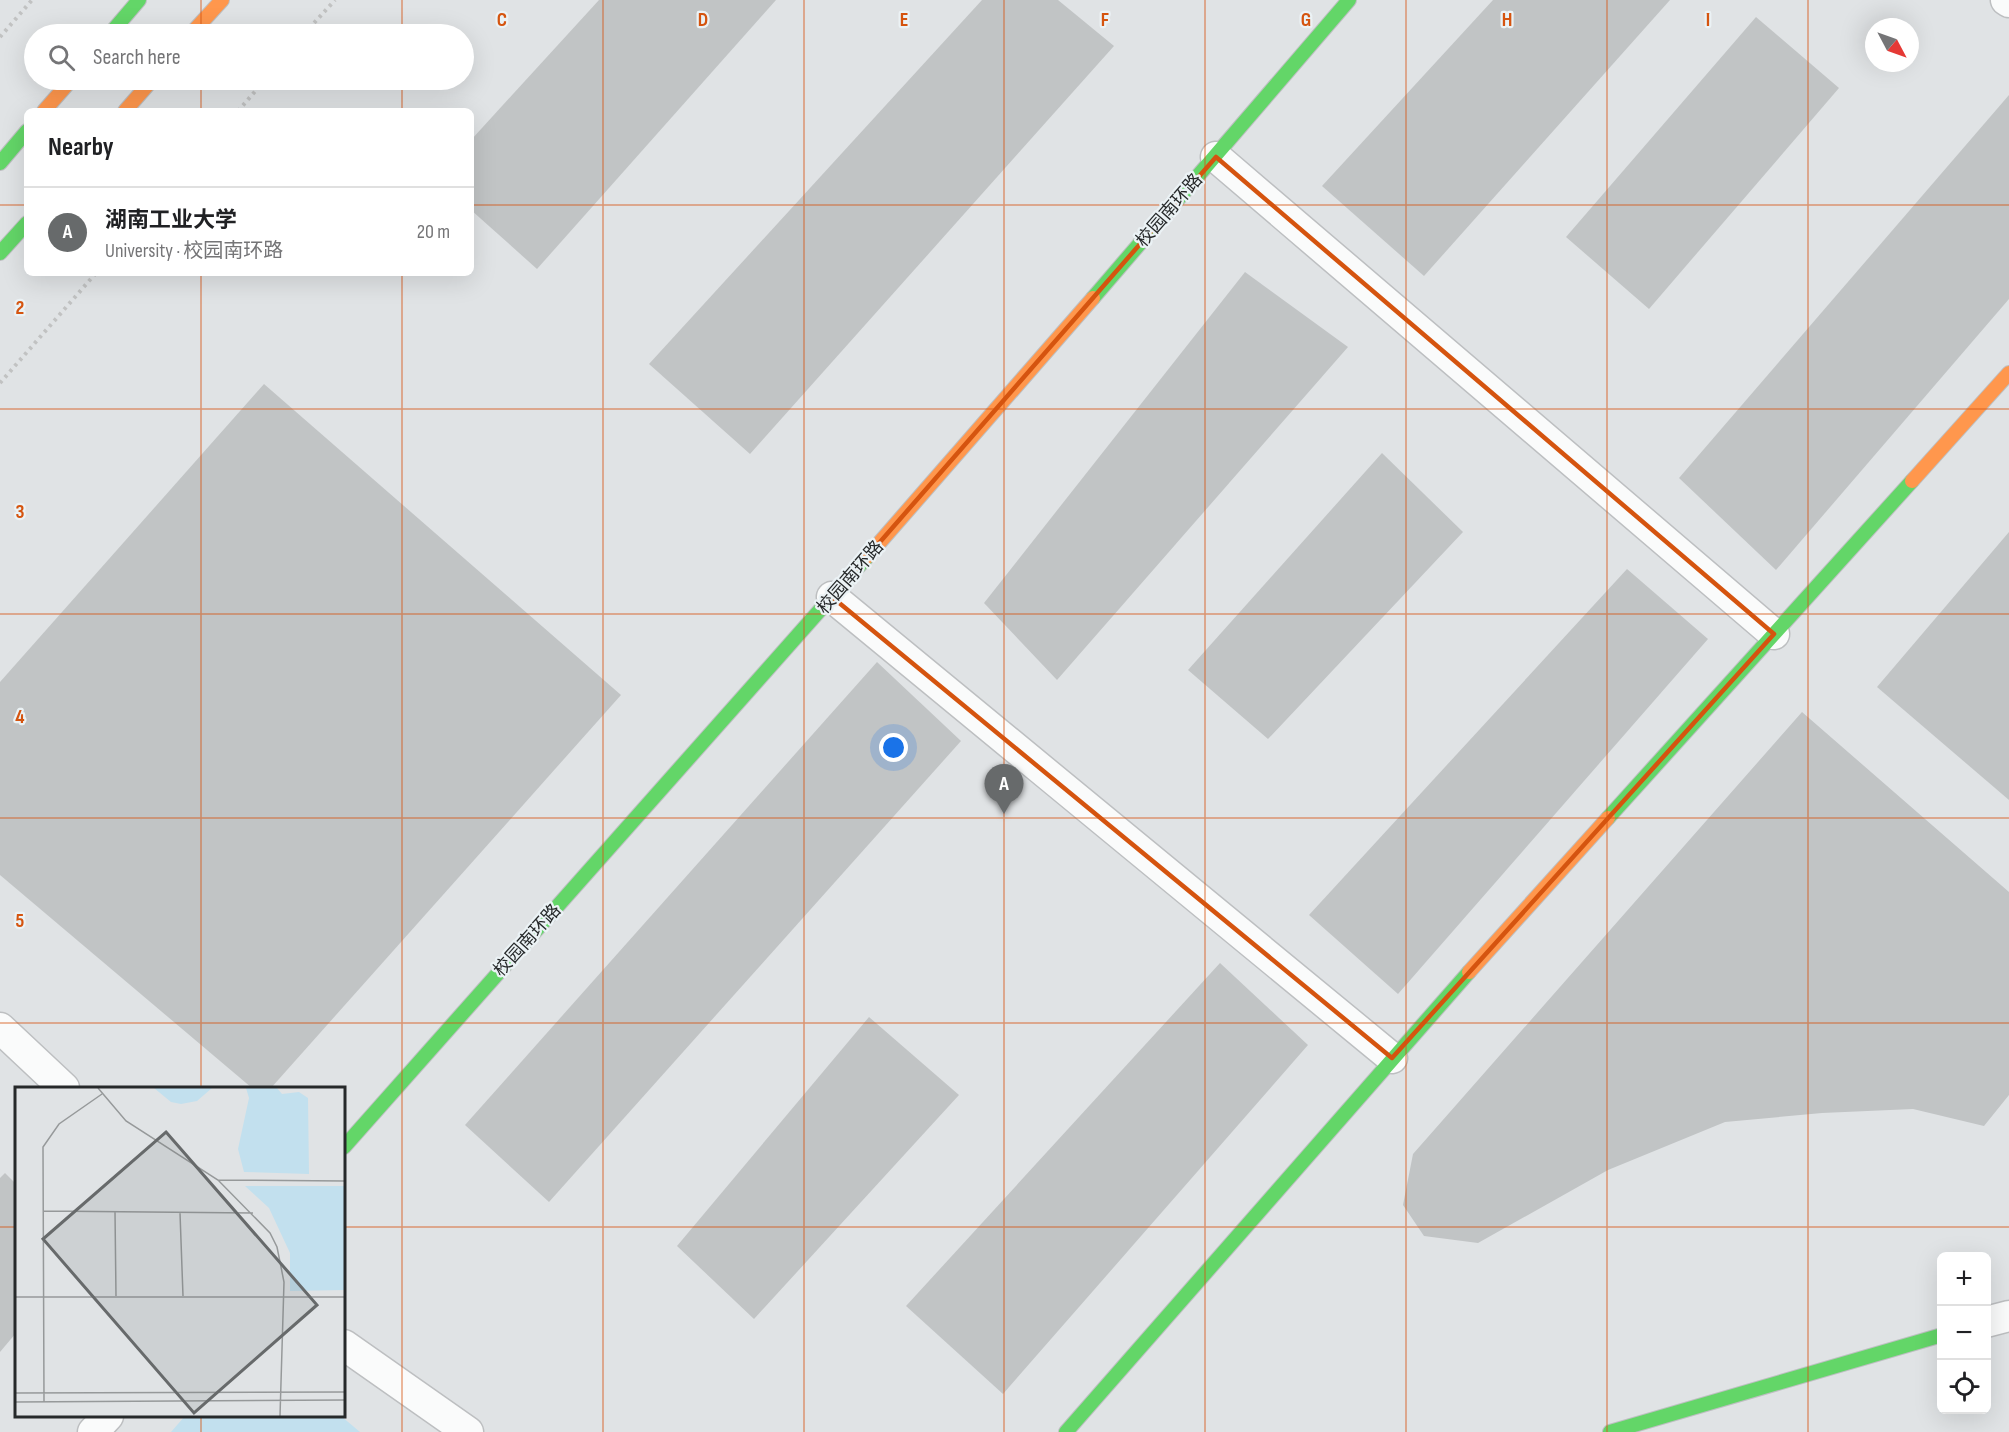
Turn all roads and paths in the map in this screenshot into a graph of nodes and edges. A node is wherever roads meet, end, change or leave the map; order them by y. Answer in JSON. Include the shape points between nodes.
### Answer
{"nodes":[{"id":1,"x":32,"y":0,"type":"edge"},
{"id":2,"x":139,"y":0,"type":"edge"},
{"id":3,"x":222,"y":0,"type":"edge"},
{"id":4,"x":335,"y":0,"type":"edge"},
{"id":5,"x":1349,"y":0,"type":"edge"},
{"id":6,"x":119,"y":24,"type":"edge"},
{"id":7,"x":201,"y":24,"type":"edge"},
{"id":8,"x":313,"y":24,"type":"edge"},
{"id":9,"x":0,"y":37,"type":"edge"},
{"id":10,"x":62,"y":90,"type":"edge"},
{"id":11,"x":143,"y":90,"type":"edge"},
{"id":12,"x":256,"y":90,"type":"edge"},
{"id":13,"x":47,"y":108,"type":"edge"},
{"id":14,"x":127,"y":108,"type":"edge"},
{"id":15,"x":241,"y":108,"type":"edge"},
{"id":16,"x":24,"y":135,"type":"edge"},
{"id":17,"x":1216,"y":157,"type":"junction"},
{"id":18,"x":0,"y":163,"type":"edge"},
{"id":19,"x":24,"y":226,"type":"edge"},
{"id":20,"x":0,"y":253,"type":"edge"},
{"id":21,"x":93,"y":276,"type":"edge"},
{"id":22,"x":2009,"y":373,"type":"edge"},
{"id":23,"x":0,"y":382,"type":"edge"},
{"id":24,"x":832,"y":597,"type":"junction"},
{"id":25,"x":1774,"y":634,"type":"junction"},
{"id":26,"x":0,"y":1028,"type":"edge"},
{"id":27,"x":1392,"y":1058,"type":"junction"},
{"id":28,"x":62,"y":1087,"type":"edge"},
{"id":29,"x":345,"y":1146,"type":"edge"},
{"id":30,"x":2009,"y":1316,"type":"edge"},
{"id":31,"x":1991,"y":1321,"type":"edge"},
{"id":32,"x":1937,"y":1336,"type":"edge"},
{"id":33,"x":345,"y":1346,"type":"edge"},
{"id":34,"x":107,"y":1417,"type":"edge"},
{"id":35,"x":93,"y":1432,"type":"edge"},
{"id":36,"x":468,"y":1432,"type":"edge"},
{"id":37,"x":1066,"y":1432,"type":"edge"},
{"id":38,"x":1610,"y":1432,"type":"edge"}],
"edges":[{"from":1,"to":9,"type":"path"},
{"from":2,"to":6,"type":"street"},
{"from":3,"to":7,"type":"street"},
{"from":4,"to":8,"type":"path"},
{"from":5,"to":17,"type":"street","name":"校园南环路"},
{"from":10,"to":13,"type":"street"},
{"from":11,"to":14,"type":"street"},
{"from":12,"to":15,"type":"path"},
{"from":16,"to":18,"type":"street"},
{"from":17,"to":24,"type":"street","name":"校园南环路"},
{"from":17,"to":25,"type":"street"},
{"from":19,"to":20,"type":"street"},
{"from":21,"to":23,"type":"path"},
{"from":22,"to":25,"type":"street"},
{"from":24,"to":27,"type":"street"},
{"from":24,"to":29,"type":"street","name":"校园南环路"},
{"from":25,"to":27,"type":"street"},
{"from":26,"to":28,"type":"street"},
{"from":27,"to":37,"type":"street"},
{"from":30,"to":31,"type":"street"},
{"from":32,"to":38,"type":"street"},
{"from":33,"to":36,"type":"street"},
{"from":34,"to":35,"type":"street"}]}
